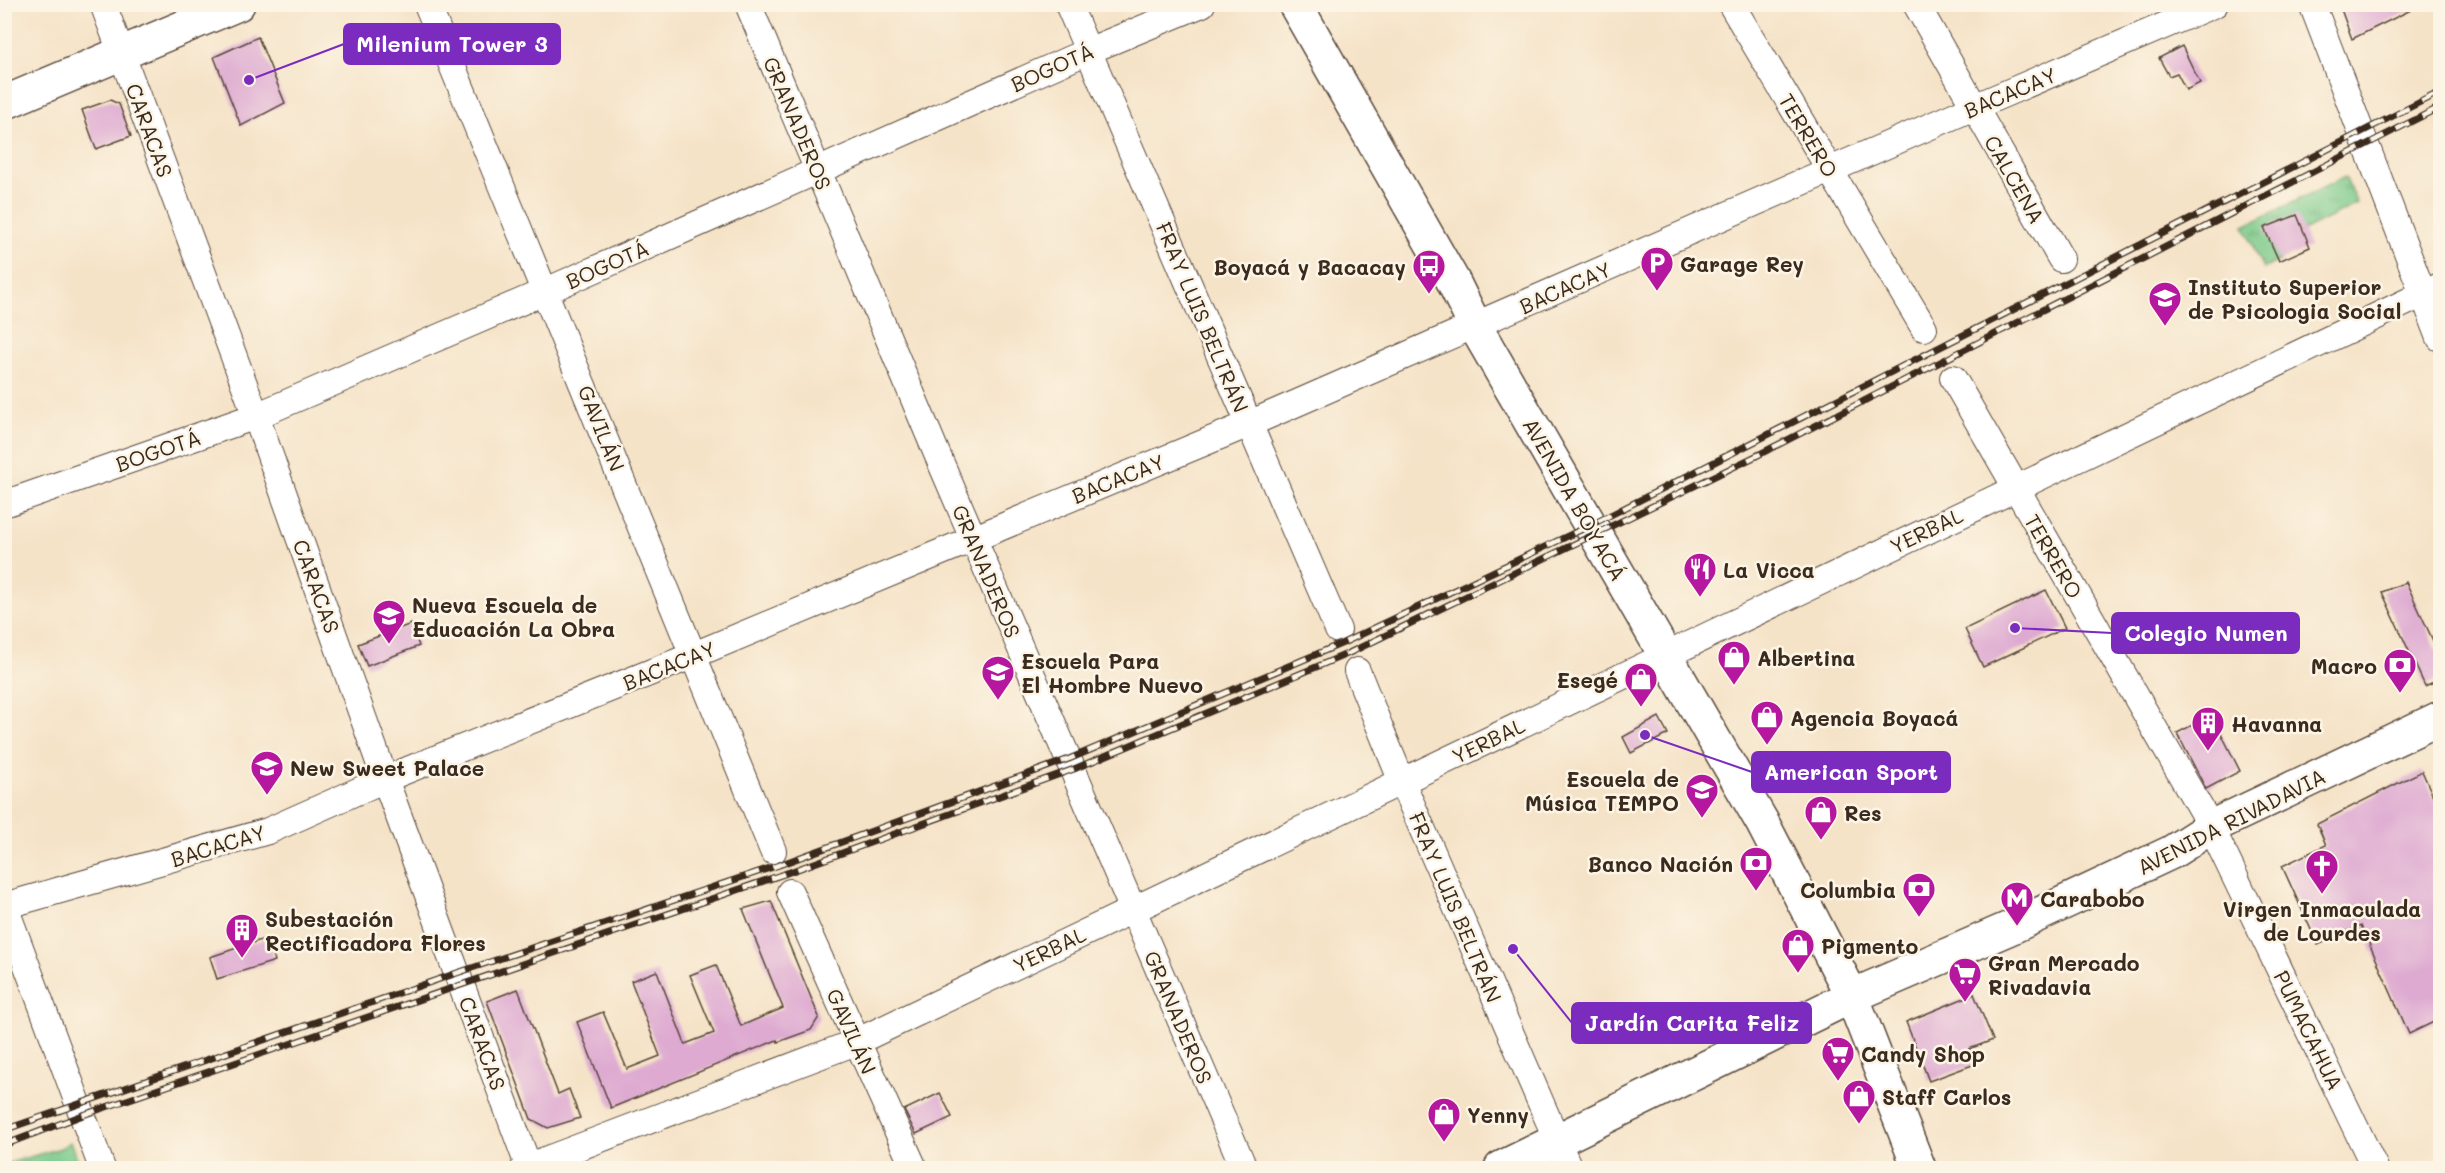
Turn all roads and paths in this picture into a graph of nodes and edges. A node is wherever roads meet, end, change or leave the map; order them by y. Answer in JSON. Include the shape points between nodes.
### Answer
{"nodes":[{"id":1,"x":103,"y":4,"type":"edge"},
{"id":2,"x":238,"y":4,"type":"edge"},
{"id":3,"x":427,"y":4,"type":"edge"},
{"id":4,"x":748,"y":4,"type":"edge"},
{"id":5,"x":1068,"y":4,"type":"edge"},
{"id":6,"x":1202,"y":4,"type":"edge"},
{"id":7,"x":1295,"y":4,"type":"edge"},
{"id":8,"x":1731,"y":4,"type":"edge"},
{"id":9,"x":1916,"y":4,"type":"edge"},
{"id":10,"x":2215,"y":4,"type":"edge"},
{"id":11,"x":2312,"y":4,"type":"edge"},
{"id":12,"x":1088,"y":51,"type":"junction"},
{"id":13,"x":121,"y":54,"type":"junction"},
{"id":14,"x":4,"y":103,"type":"edge"},
{"id":15,"x":1974,"y":106,"type":"junction"},
{"id":16,"x":818,"y":171,"type":"junction"},
{"id":17,"x":1830,"y":171,"type":"junction"},
{"id":18,"x":2061,"y":260,"type":"dead end"},
{"id":19,"x":2432,"y":290,"type":"edge"},
{"id":20,"x":546,"y":291,"type":"junction"},
{"id":21,"x":1475,"y":326,"type":"junction"},
{"id":22,"x":1924,"y":328,"type":"dead end"},
{"id":23,"x":2440,"y":338,"type":"edge"},
{"id":24,"x":1953,"y":378,"type":"dead end"},
{"id":25,"x":256,"y":416,"type":"junction"},
{"id":26,"x":1249,"y":424,"type":"junction"},
{"id":27,"x":2014,"y":488,"type":"junction"},
{"id":28,"x":4,"y":504,"type":"edge"},
{"id":29,"x":973,"y":538,"type":"junction"},
{"id":30,"x":1338,"y":630,"type":"dead end"},
{"id":31,"x":1665,"y":654,"type":"junction"},
{"id":32,"x":694,"y":655,"type":"junction"},
{"id":33,"x":1357,"y":671,"type":"dead end"},
{"id":34,"x":2440,"y":718,"type":"edge"},
{"id":35,"x":385,"y":779,"type":"junction"},
{"id":36,"x":1402,"y":782,"type":"junction"},
{"id":37,"x":2211,"y":827,"type":"junction"},
{"id":38,"x":774,"y":851,"type":"dead end"},
{"id":39,"x":790,"y":892,"type":"dead end"},
{"id":40,"x":5,"y":906,"type":"edge"},
{"id":41,"x":1132,"y":909,"type":"junction"},
{"id":42,"x":1852,"y":996,"type":"junction"},
{"id":43,"x":856,"y":1042,"type":"junction"},
{"id":44,"x":1563,"y":1155,"type":"edge"},
{"id":45,"x":102,"y":1168,"type":"edge"},
{"id":46,"x":527,"y":1168,"type":"edge"},
{"id":47,"x":914,"y":1168,"type":"edge"},
{"id":48,"x":1244,"y":1168,"type":"edge"},
{"id":49,"x":1501,"y":1168,"type":"edge"},
{"id":50,"x":1919,"y":1168,"type":"edge"},
{"id":51,"x":2375,"y":1168,"type":"edge"}],
"edges":[{"from":1,"to":13,"type":"street","name":"CARACAS"},
{"from":2,"to":13,"type":"main road"},
{"from":3,"to":20,"type":"street","name":"GAVILÁN"},
{"from":4,"to":16,"type":"street","name":"GRANADEROS"},
{"from":5,"to":12,"type":"street","name":"FRAY LUIS BELTRÁN"},
{"from":6,"to":12,"type":"street","name":"BOGOTÁ"},
{"from":7,"to":21,"type":"main road","name":"AVENIDA BOYACÁ","via":[[1453,280]]},
{"from":8,"to":17,"type":"street","name":"TERRERO"},
{"from":9,"to":15,"type":"street","name":"CALCENA"},
{"from":10,"to":15,"type":"street","name":"BACACAY"},
{"from":11,"to":19,"type":"street"},
{"from":12,"to":16,"type":"street","name":"BOGOTÁ"},
{"from":12,"to":26,"type":"street","name":"FRAY LUIS BELTRÁN"},
{"from":13,"to":14,"type":"main road"},
{"from":13,"to":25,"type":"street","name":"CARACAS"},
{"from":15,"to":17,"type":"street","name":"BACACAY"},
{"from":15,"to":18,"type":"street","name":"CALCENA"},
{"from":16,"to":20,"type":"street","name":"BOGOTÁ"},
{"from":16,"to":29,"type":"street","name":"GRANADEROS"},
{"from":17,"to":21,"type":"street","name":"BACACAY"},
{"from":17,"to":22,"type":"street","name":"TERRERO"},
{"from":19,"to":23,"type":"street"},
{"from":19,"to":27,"type":"street","name":"YERBAL"},
{"from":20,"to":25,"type":"street","name":"BOGOTÁ"},
{"from":20,"to":32,"type":"street","name":"GAVILÁN"},
{"from":21,"to":26,"type":"street","name":"BACACAY"},
{"from":21,"to":31,"type":"main road","name":"AVENIDA BOYACÁ"},
{"from":24,"to":27,"type":"street","name":"TERRERO"},
{"from":25,"to":28,"type":"street","name":"BOGOTÁ"},
{"from":25,"to":35,"type":"street","name":"CARACAS"},
{"from":26,"to":29,"type":"street","name":"BACACAY"},
{"from":26,"to":30,"type":"street","name":"FRAY LUIS BELTRÁN"},
{"from":27,"to":31,"type":"street","name":"YERBAL"},
{"from":27,"to":37,"type":"street","name":"TERRERO"},
{"from":29,"to":32,"type":"street","name":"BACACAY"},
{"from":29,"to":41,"type":"street","name":"GRANADEROS"},
{"from":31,"to":36,"type":"street","name":"YERBAL"},
{"from":31,"to":42,"type":"main road","name":"AVENIDA BOYACÁ","via":[[1762,822]]},
{"from":32,"to":35,"type":"street","name":"BACACAY"},
{"from":32,"to":38,"type":"street","name":"GAVILÁN"},
{"from":33,"to":36,"type":"street","name":"FRAY LUIS BELTRÁN"},
{"from":34,"to":37,"type":"main road","name":"AVENIDA RIVADAVIA"},
{"from":35,"to":40,"type":"street","name":"BACACAY","via":[[268,831]]},
{"from":35,"to":46,"type":"street","name":"CARACAS"},
{"from":36,"to":41,"type":"street","name":"YERBAL"},
{"from":36,"to":44,"type":"street","name":"FRAY LUIS BELTRÁN"},
{"from":37,"to":42,"type":"main road","name":"AVENIDA RIVADAVIA","via":[[2145,865]]},
{"from":37,"to":51,"type":"street","name":"PUMACAHUA"},
{"from":39,"to":43,"type":"street","name":"GAVILÁN"},
{"from":40,"to":45,"type":"street"},
{"from":41,"to":43,"type":"street","name":"YERBAL"},
{"from":41,"to":48,"type":"street","name":"GRANADEROS"},
{"from":42,"to":44,"type":"main road","name":"AVENIDA RIVADAVIA"},
{"from":42,"to":50,"type":"main road","name":"AVENIDA BOYACÁ"},
{"from":43,"to":46,"type":"street","name":"YERBAL"},
{"from":43,"to":47,"type":"street","name":"GAVILÁN"},
{"from":44,"to":49,"type":"main road","name":"AVENIDA RIVADAVIA"}]}
